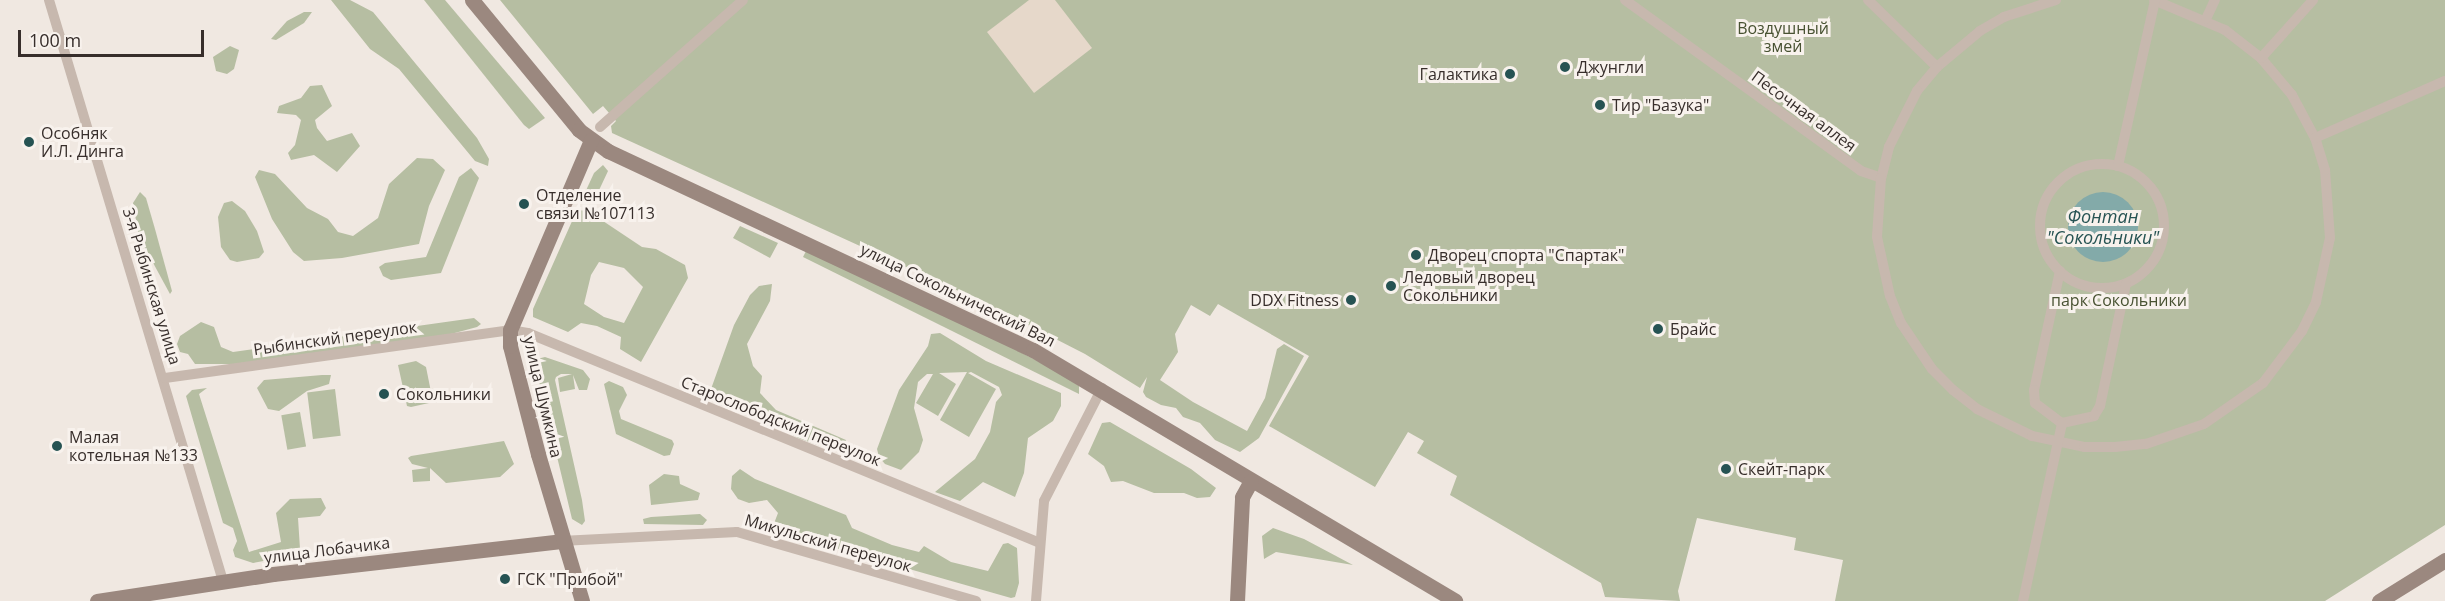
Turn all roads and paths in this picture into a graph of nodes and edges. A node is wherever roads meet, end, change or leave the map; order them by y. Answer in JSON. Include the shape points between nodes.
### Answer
{"nodes":[{"id":1,"x":49,"y":0,"type":"edge"},
{"id":2,"x":472,"y":0,"type":"edge"},
{"id":3,"x":743,"y":0,"type":"edge"},
{"id":4,"x":1625,"y":0,"type":"edge"},
{"id":5,"x":1868,"y":0,"type":"edge"},
{"id":6,"x":2056,"y":0,"type":"edge"},
{"id":7,"x":2154,"y":0,"type":"edge"},
{"id":8,"x":2215,"y":0,"type":"edge"},
{"id":9,"x":2313,"y":0,"type":"edge"},
{"id":10,"x":2206,"y":19,"type":"junction"},
{"id":11,"x":2261,"y":58,"type":"junction"},
{"id":12,"x":1937,"y":67,"type":"junction"},
{"id":13,"x":2445,"y":81,"type":"edge"},
{"id":14,"x":595,"y":133,"type":"junction"},
{"id":15,"x":2315,"y":138,"type":"junction"},
{"id":16,"x":2118,"y":166,"type":"junction"},
{"id":17,"x":1881,"y":178,"type":"junction"},
{"id":18,"x":2060,"y":271,"type":"junction"},
{"id":19,"x":2126,"y":284,"type":"junction"},
{"id":20,"x":510,"y":330,"type":"junction"},
{"id":21,"x":165,"y":378,"type":"junction"},
{"id":22,"x":1102,"y":388,"type":"junction"},
{"id":23,"x":2062,"y":423,"type":"junction"},
{"id":24,"x":2058,"y":443,"type":"junction"},
{"id":25,"x":1251,"y":481,"type":"junction"},
{"id":26,"x":561,"y":541,"type":"junction"},
{"id":27,"x":1040,"y":543,"type":"junction"},
{"id":28,"x":2445,"y":560,"type":"edge"},
{"id":29,"x":223,"y":581,"type":"junction"},
{"id":30,"x":97,"y":601,"type":"edge"},
{"id":31,"x":582,"y":601,"type":"edge"},
{"id":32,"x":976,"y":601,"type":"edge"},
{"id":33,"x":1036,"y":601,"type":"edge"},
{"id":34,"x":1237,"y":601,"type":"edge"},
{"id":35,"x":1455,"y":601,"type":"edge"},
{"id":36,"x":2023,"y":601,"type":"edge"},
{"id":37,"x":2379,"y":601,"type":"edge"}],
"edges":[{"from":1,"to":21,"type":"street","name":"3-я Рыбинская улица"},
{"from":2,"to":14,"type":"main road","name":"улица Сокольнический Вал"},
{"from":3,"to":14,"type":"street"},
{"from":4,"to":17,"type":"street","name":"Песочная аллея","via":[[1861,171]]},
{"from":5,"to":12,"type":"street"},
{"from":6,"to":12,"type":"street","via":[[2002,18],[1957,47]]},
{"from":7,"to":10,"type":"street"},
{"from":7,"to":16,"type":"street"},
{"from":8,"to":10,"type":"street"},
{"from":9,"to":11,"type":"street"},
{"from":10,"to":11,"type":"street"},
{"from":11,"to":15,"type":"street","via":[[2292,95]]},
{"from":12,"to":17,"type":"street","via":[[1901,118]]},
{"from":13,"to":15,"type":"street"},
{"from":14,"to":20,"type":"main road","name":"улица Шумкина"},
{"from":14,"to":22,"type":"main road","name":"улица Сокольнический Вал"},
{"from":15,"to":24,"type":"street","via":[[2328,193],[2330,238],[2316,302],[2284,359],[2231,409],[2176,436],[2115,447]]},
{"from":16,"to":18,"type":"street","via":[[2081,167],[2061,179],[2046,198],[2040,234],[2048,257]]},
{"from":16,"to":19,"type":"street","via":[[2142,177],[2155,193],[2165,227],[2155,261]]},
{"from":17,"to":24,"type":"street","via":[[1877,207],[1881,267],[1890,296],[1914,345],[1946,383],[1977,409],[2004,424]]},
{"from":18,"to":19,"type":"street","via":[[2092,288]]},
{"from":18,"to":23,"type":"street","via":[[2034,390],[2035,404]]},
{"from":19,"to":23,"type":"street","via":[[2100,406],[2094,416]]},
{"from":20,"to":21,"type":"street","name":"Рыбинский переулок"},
{"from":20,"to":26,"type":"main road","name":"улица Шумкина","via":[[512,356]]},
{"from":20,"to":27,"type":"street","name":"Старослободский переулок","via":[[528,333]]},
{"from":21,"to":29,"type":"street","name":"3-я Рыбинская улица"},
{"from":22,"to":25,"type":"main road","name":"улица Сокольнический Вал"},
{"from":22,"to":27,"type":"street","via":[[1044,501]]},
{"from":23,"to":24,"type":"street"},
{"from":24,"to":36,"type":"street"},
{"from":25,"to":34,"type":"main road","via":[[1242,497]]},
{"from":25,"to":35,"type":"main road","name":"улица Сокольнический Вал"},
{"from":26,"to":29,"type":"main road","name":"улица Лобачика"},
{"from":26,"to":31,"type":"main road","name":"улица Шумкина"},
{"from":26,"to":32,"type":"street","name":"Микульский переулок","via":[[737,532]]},
{"from":27,"to":33,"type":"street"},
{"from":28,"to":37,"type":"main road"},
{"from":29,"to":30,"type":"main road","name":"улица Лобачика"}]}
